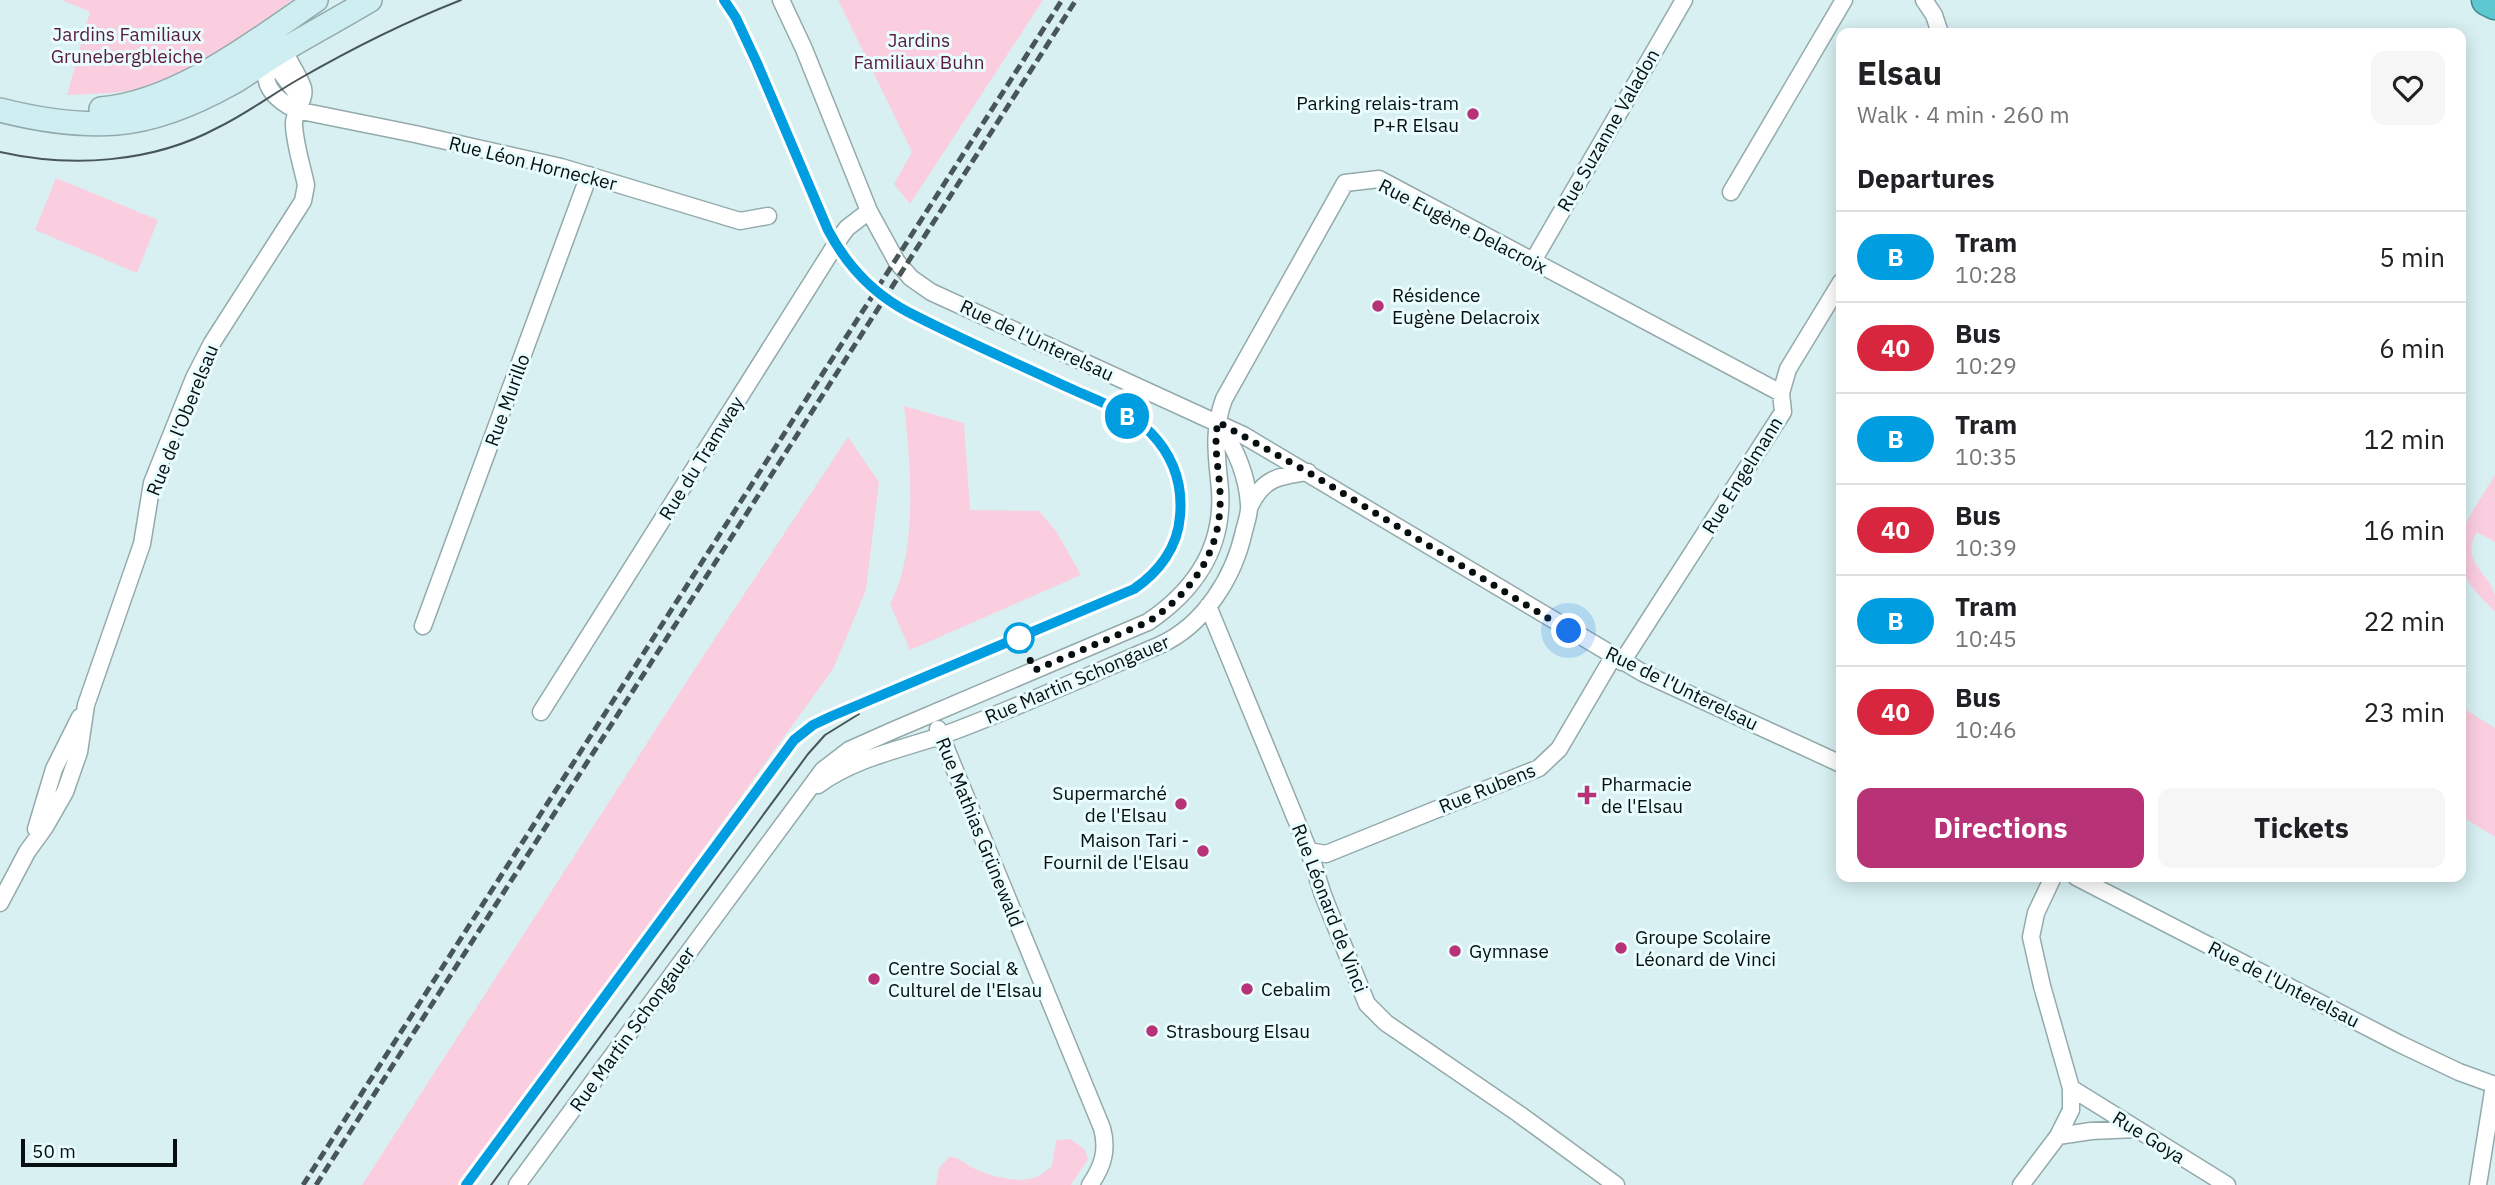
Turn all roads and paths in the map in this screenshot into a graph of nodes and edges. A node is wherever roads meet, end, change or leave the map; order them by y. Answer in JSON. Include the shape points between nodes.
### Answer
{"nodes":[{"id":1,"x":316,"y":0,"type":"edge"},
{"id":2,"x":332,"y":0,"type":"edge"},
{"id":3,"x":370,"y":0,"type":"edge"},
{"id":4,"x":781,"y":0,"type":"edge"},
{"id":5,"x":1684,"y":0,"type":"edge"},
{"id":6,"x":1844,"y":0,"type":"edge"},
{"id":7,"x":1924,"y":0,"type":"edge"},
{"id":8,"x":2487,"y":0,"type":"edge"},
{"id":9,"x":2495,"y":4,"type":"edge"},
{"id":10,"x":1938,"y":28,"type":"edge"},
{"id":11,"x":278,"y":44,"type":"junction"},
{"id":12,"x":238,"y":52,"type":"junction"},
{"id":13,"x":298,"y":105,"type":"junction"},
{"id":14,"x":3,"y":111,"type":"edge"},
{"id":15,"x":589,"y":175,"type":"junction"},
{"id":16,"x":1731,"y":192,"type":"dead end"},
{"id":17,"x":869,"y":211,"type":"junction"},
{"id":18,"x":768,"y":216,"type":"dead end"},
{"id":19,"x":1533,"y":261,"type":"junction"},
{"id":20,"x":1836,"y":290,"type":"edge"},
{"id":21,"x":1781,"y":393,"type":"junction"},
{"id":22,"x":1218,"y":422,"type":"junction"},
{"id":23,"x":1308,"y":472,"type":"junction"},
{"id":24,"x":1250,"y":506,"type":"junction"},
{"id":25,"x":1208,"y":606,"type":"junction"},
{"id":26,"x":423,"y":625,"type":"dead end"},
{"id":27,"x":1618,"y":659,"type":"junction"},
{"id":28,"x":541,"y":712,"type":"dead end"},
{"id":29,"x":933,"y":713,"type":"junction"},
{"id":30,"x":940,"y":736,"type":"junction"},
{"id":31,"x":1836,"y":762,"type":"edge"},
{"id":32,"x":796,"y":805,"type":"junction"},
{"id":33,"x":1309,"y":851,"type":"junction"},
{"id":34,"x":2051,"y":882,"type":"edge"},
{"id":35,"x":2086,"y":882,"type":"edge"},
{"id":36,"x":0,"y":903,"type":"edge"},
{"id":37,"x":2495,"y":1085,"type":"edge"},
{"id":38,"x":2071,"y":1088,"type":"junction"},
{"id":39,"x":2137,"y":1129,"type":"junction"},
{"id":40,"x":2058,"y":1136,"type":"junction"},
{"id":41,"x":517,"y":1185,"type":"edge"},
{"id":42,"x":1090,"y":1185,"type":"edge"},
{"id":43,"x":1616,"y":1185,"type":"edge"},
{"id":44,"x":2021,"y":1185,"type":"edge"},
{"id":45,"x":2227,"y":1185,"type":"edge"},
{"id":46,"x":2478,"y":1185,"type":"edge"}],
"edges":[{"from":1,"to":11,"type":"main road"},
{"from":2,"to":11,"type":"main road"},
{"from":3,"to":11,"type":"main road"},
{"from":4,"to":17,"type":"street","name":"Rue de l'Unterelsau"},
{"from":5,"to":19,"type":"street","name":"Rue Suzanne Valadon"},
{"from":6,"to":16,"type":"street"},
{"from":7,"to":10,"type":"street"},
{"from":8,"to":9,"type":"highway"},
{"from":11,"to":12,"type":"main road"},
{"from":11,"to":12,"type":"main road"},
{"from":11,"to":13,"type":"street","name":"Rue de l'Oberelsau","via":[[302,86]]},
{"from":11,"to":13,"type":"street","via":[[264,72],[266,83],[280,99]]},
{"from":11,"to":14,"type":"main road","via":[[232,83],[141,120],[78,124]]},
{"from":12,"to":14,"type":"main road","via":[[159,94],[123,107]]},
{"from":13,"to":15,"type":"street","name":"Rue Léon Hornecker"},
{"from":13,"to":36,"type":"street","name":"Rue de l'Oberelsau","via":[[293,123],[306,193],[194,378],[152,483],[142,544],[86,705],[54,769],[27,852]]},
{"from":15,"to":18,"type":"street","name":"Rue Léon Hornecker","via":[[740,221]]},
{"from":15,"to":26,"type":"street","name":"Rue Murillo"},
{"from":17,"to":22,"type":"street","name":"Rue de l'Unterelsau","via":[[897,262],[922,287]]},
{"from":17,"to":28,"type":"street","name":"Rue du Tramway","via":[[841,236]]},
{"from":19,"to":21,"type":"street","name":"Rue Eugène Delacroix"},
{"from":19,"to":22,"type":"street","name":"Rue Eugène Delacroix","via":[[1378,179],[1345,183],[1224,399]]},
{"from":20,"to":21,"type":"street","name":"Rue Engelmann","via":[[1788,369]]},
{"from":21,"to":27,"type":"street","name":"Rue Engelmann","via":[[1783,412]]},
{"from":22,"to":23,"type":"street","name":"Rue de l'Unterelsau"},
{"from":22,"to":24,"type":"street","name":"Rue Martin Schongauer","via":[[1241,462]]},
{"from":22,"to":29,"type":"street","name":"Rue Martin Schongauer","via":[[1216,538],[1208,560],[1188,588],[1148,622]]},
{"from":23,"to":24,"type":"street","via":[[1264,484]]},
{"from":23,"to":27,"type":"street","name":"Rue de l'Unterelsau"},
{"from":24,"to":25,"type":"street","name":"Rue Martin Schongauer","via":[[1235,563]]},
{"from":25,"to":30,"type":"street","name":"Rue Martin Schongauer","via":[[1169,641]]},
{"from":25,"to":33,"type":"street","name":"Rue Léonard de Vinci"},
{"from":27,"to":31,"type":"street","name":"Rue de l'Unterelsau"},
{"from":27,"to":33,"type":"street","name":"Rue Rubens","via":[[1559,749],[1539,768],[1326,854]]},
{"from":29,"to":30,"type":"street","name":"Rue Mathias Grünewald"},
{"from":29,"to":32,"type":"street","name":"Rue Martin Schongauer","via":[[835,759]]},
{"from":30,"to":32,"type":"street","name":"Rue Martin Schongauer","via":[[851,766],[818,785]]},
{"from":30,"to":42,"type":"street","name":"Rue Mathias Grünewald","via":[[1102,1128],[1105,1157]]},
{"from":32,"to":41,"type":"street","name":"Rue Martin Schongauer"},
{"from":33,"to":43,"type":"street","name":"Rue Léonard de Vinci","via":[[1367,1004],[1386,1023]]},
{"from":34,"to":38,"type":"street","via":[[2031,937]]},
{"from":35,"to":37,"type":"street","name":"Rue de l'Unterelsau","via":[[2400,1044]]},
{"from":37,"to":46,"type":"street"},
{"from":38,"to":39,"type":"street","name":"Rue Goya"},
{"from":38,"to":40,"type":"street","via":[[2071,1110]]},
{"from":39,"to":40,"type":"street"},
{"from":39,"to":45,"type":"street","name":"Rue Goya"},
{"from":40,"to":44,"type":"street"}]}
